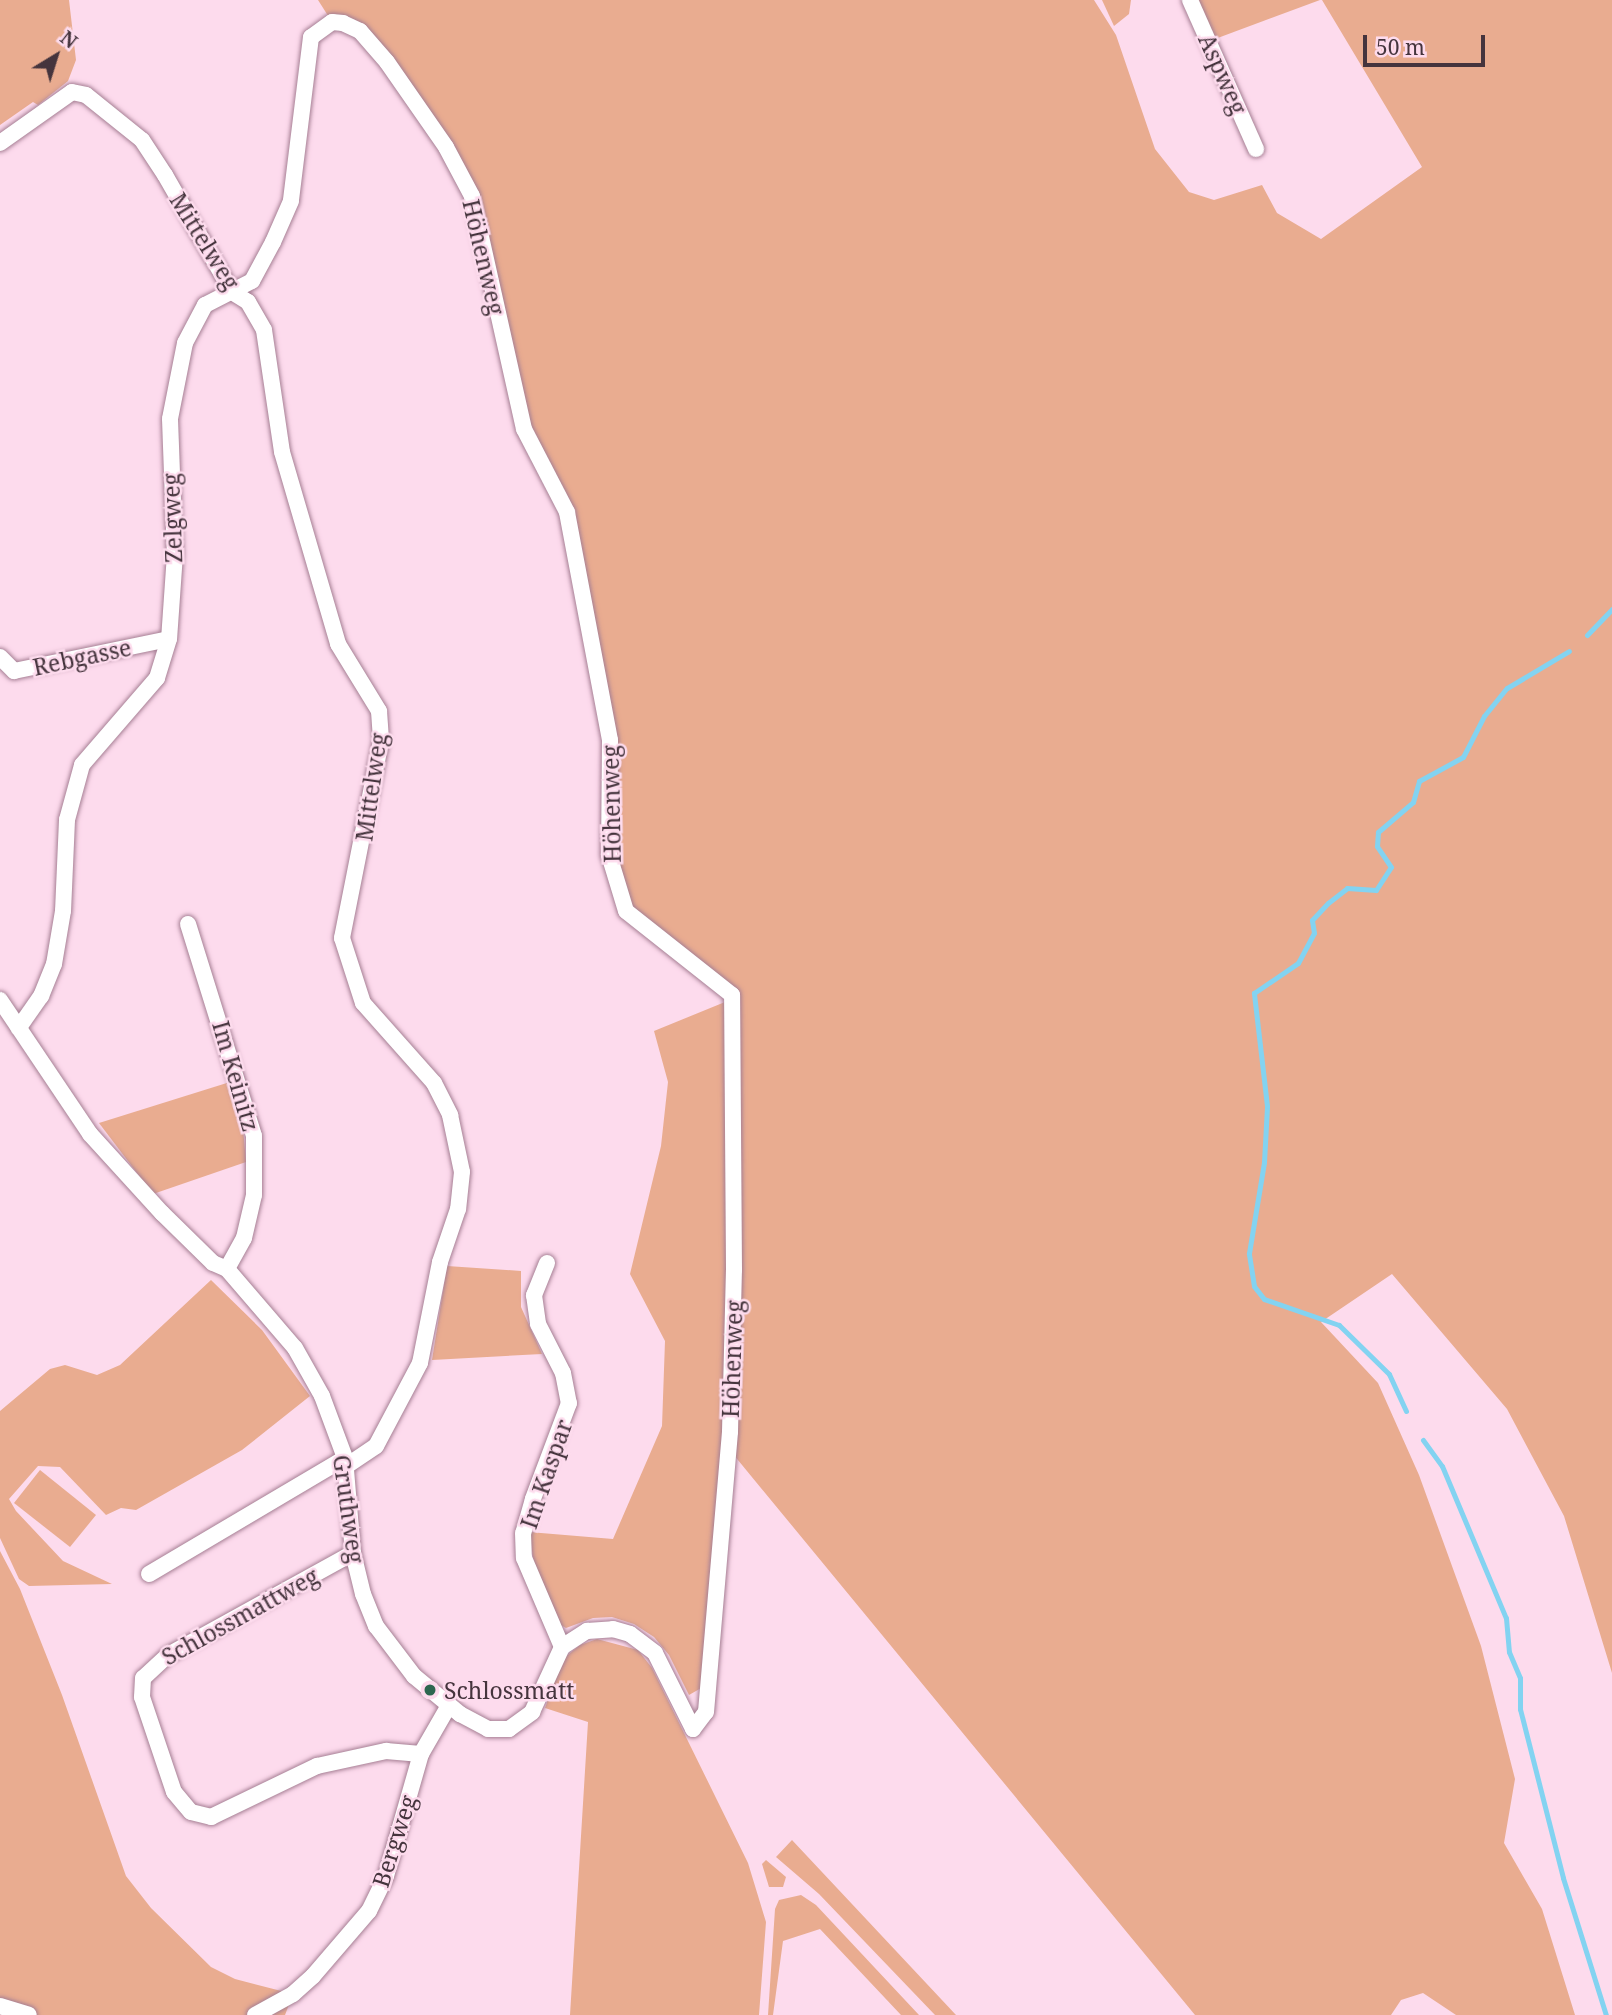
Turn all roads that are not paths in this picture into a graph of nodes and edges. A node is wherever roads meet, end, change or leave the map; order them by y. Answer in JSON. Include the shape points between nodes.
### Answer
{"nodes":[{"id":1,"x":1190,"y":0,"type":"edge"},
{"id":2,"x":331,"y":22,"type":"joint"},
{"id":3,"x":0,"y":143,"type":"edge"},
{"id":4,"x":1255,"y":149,"type":"dead end"},
{"id":5,"x":232,"y":292,"type":"junction"},
{"id":6,"x":169,"y":639,"type":"junction"},
{"id":7,"x":0,"y":657,"type":"edge"},
{"id":8,"x":188,"y":924,"type":"dead end"},
{"id":9,"x":0,"y":1000,"type":"edge"},
{"id":10,"x":19,"y":1028,"type":"junction"},
{"id":11,"x":547,"y":1263,"type":"dead end"},
{"id":12,"x":227,"y":1269,"type":"junction"},
{"id":13,"x":346,"y":1462,"type":"junction"},
{"id":14,"x":353,"y":1553,"type":"junction"},
{"id":15,"x":149,"y":1574,"type":"dead end"},
{"id":16,"x":562,"y":1647,"type":"junction"},
{"id":17,"x":448,"y":1707,"type":"junction"},
{"id":18,"x":421,"y":1754,"type":"junction"},
{"id":19,"x":0,"y":2006,"type":"edge"},
{"id":20,"x":29,"y":2015,"type":"edge"},
{"id":21,"x":255,"y":2015,"type":"edge"}],
"edges":[{"from":1,"to":4,"type":"street","name":"Aspweg"},
{"from":2,"to":5,"type":"street","name":"Zelgweg","via":[[311,37],[305,63],[291,201],[252,281]]},
{"from":2,"to":16,"type":"street","name":"Höhenweg","via":[[360,31],[372,43],[446,147],[472,196],[524,429],[567,512],[610,740],[609,855],[626,911],[732,995],[730,1432],[706,1712],[693,1729],[655,1653],[643,1642],[603,1628],[587,1631]]},
{"from":3,"to":5,"type":"street","name":"Mittelweg","via":[[72,92],[86,94],[142,140]]},
{"from":5,"to":6,"type":"street","name":"Zelgweg","via":[[205,305],[193,321],[170,419],[175,554]]},
{"from":5,"to":13,"type":"street","name":"Mittelweg","via":[[248,302],[264,330],[282,452],[338,644],[379,711],[381,741],[342,934],[349,970],[363,1003],[434,1083],[450,1115],[462,1172],[458,1209],[440,1262],[420,1363],[376,1446]]},
{"from":6,"to":7,"type":"street","name":"Rebgasse","via":[[14,671]]},
{"from":6,"to":10,"type":"street","name":"Zelgweg","via":[[157,678],[82,765],[67,820],[63,911],[54,964],[41,996]]},
{"from":8,"to":12,"type":"street","name":"Im Keinitz","via":[[254,1136],[254,1195],[244,1238]]},
{"from":9,"to":10,"type":"street","name":"Gruthweg"},
{"from":10,"to":12,"type":"street","name":"Gruthweg","via":[[112,1159],[213,1263]]},
{"from":11,"to":16,"type":"street","name":"Im Kaspar","via":[[534,1295],[538,1324],[566,1381],[569,1404],[533,1499],[524,1558]]},
{"from":12,"to":13,"type":"street","name":"Gruthweg","via":[[296,1348],[322,1396]]},
{"from":13,"to":14,"type":"street","name":"Gruthweg"},
{"from":13,"to":15,"type":"street","name":"Mittelweg"},
{"from":14,"to":17,"type":"street","name":"Gruthweg","via":[[376,1626],[393,1652]]},
{"from":14,"to":18,"type":"street","name":"Schlossmattweg","via":[[168,1655],[143,1678],[142,1697],[174,1793],[191,1812],[211,1817],[317,1766],[386,1751]]},
{"from":16,"to":17,"type":"street","name":"Gruthweg","via":[[537,1704],[519,1725],[488,1729]]},
{"from":17,"to":18,"type":"street","name":"Bergweg"},
{"from":18,"to":21,"type":"street","name":"Bergweg","via":[[386,1876],[369,1911],[293,1994]]},
{"from":19,"to":20,"type":"street"}]}
